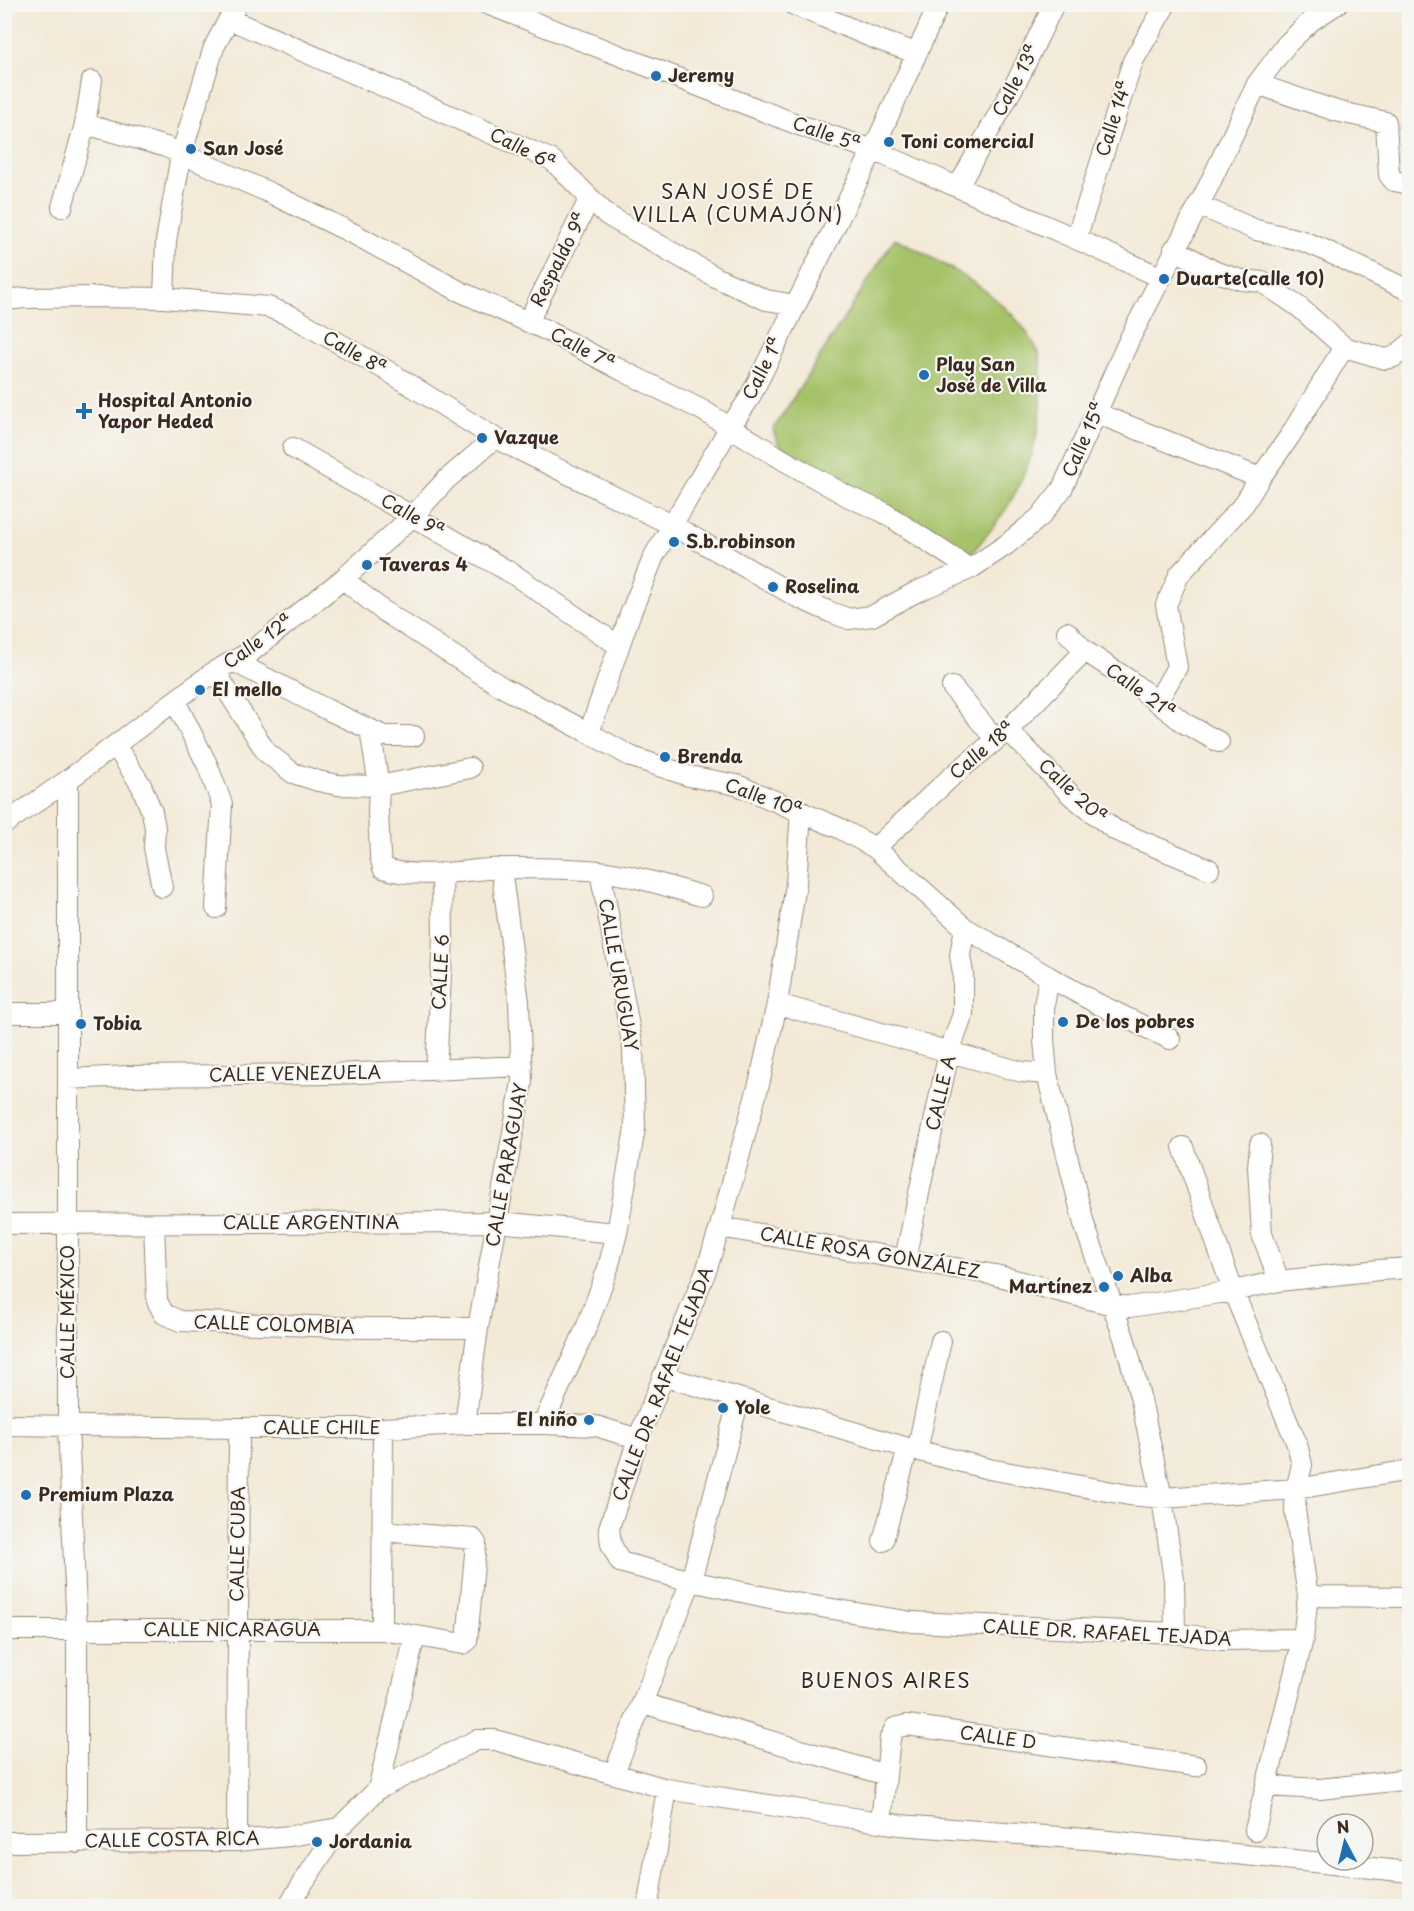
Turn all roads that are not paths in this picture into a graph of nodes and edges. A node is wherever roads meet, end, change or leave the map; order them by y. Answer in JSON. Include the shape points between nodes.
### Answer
{"nodes":[{"id":1,"x":487,"y":4,"type":"edge"},
{"id":2,"x":792,"y":4,"type":"edge"},
{"id":3,"x":939,"y":4,"type":"edge"},
{"id":4,"x":1054,"y":4,"type":"edge"},
{"id":5,"x":1166,"y":4,"type":"edge"},
{"id":6,"x":1337,"y":4,"type":"edge"},
{"id":7,"x":233,"y":12,"type":"edge"},
{"id":8,"x":916,"y":53,"type":"junction"},
{"id":9,"x":92,"y":81,"type":"dead end"},
{"id":10,"x":1257,"y":84,"type":"junction"},
{"id":11,"x":85,"y":124,"type":"junction"},
{"id":12,"x":873,"y":150,"type":"junction"},
{"id":13,"x":181,"y":154,"type":"junction"},
{"id":14,"x":1410,"y":184,"type":"edge"},
{"id":15,"x":958,"y":187,"type":"junction"},
{"id":16,"x":590,"y":198,"type":"junction"},
{"id":17,"x":1198,"y":205,"type":"junction"},
{"id":18,"x":62,"y":207,"type":"dead end"},
{"id":19,"x":1076,"y":238,"type":"junction"},
{"id":20,"x":1174,"y":249,"type":"junction"},
{"id":21,"x":1160,"y":278,"type":"junction"},
{"id":22,"x":1410,"y":291,"type":"edge"},
{"id":23,"x":164,"y":298,"type":"junction"},
{"id":24,"x":4,"y":300,"type":"edge"},
{"id":25,"x":796,"y":305,"type":"junction"},
{"id":26,"x":528,"y":322,"type":"junction"},
{"id":27,"x":1410,"y":344,"type":"edge"},
{"id":28,"x":1344,"y":346,"type":"junction"},
{"id":29,"x":1096,"y":414,"type":"junction"},
{"id":30,"x":730,"y":427,"type":"junction"},
{"id":31,"x":495,"y":438,"type":"junction"},
{"id":32,"x":293,"y":448,"type":"dead end"},
{"id":33,"x":1260,"y":478,"type":"junction"},
{"id":34,"x":413,"y":516,"type":"junction"},
{"id":35,"x":672,"y":525,"type":"junction"},
{"id":36,"x":970,"y":568,"type":"junction"},
{"id":37,"x":343,"y":579,"type":"junction"},
{"id":38,"x":1067,"y":632,"type":"dead end"},
{"id":39,"x":619,"y":646,"type":"junction"},
{"id":40,"x":1085,"y":651,"type":"junction"},
{"id":41,"x":233,"y":661,"type":"junction"},
{"id":42,"x":215,"y":671,"type":"junction"},
{"id":43,"x":952,"y":687,"type":"dead end"},
{"id":44,"x":175,"y":701,"type":"junction"},
{"id":45,"x":1157,"y":702,"type":"junction"},
{"id":46,"x":370,"y":729,"type":"junction"},
{"id":47,"x":589,"y":733,"type":"junction"},
{"id":48,"x":1002,"y":735,"type":"junction"},
{"id":49,"x":414,"y":736,"type":"dead end"},
{"id":50,"x":1219,"y":742,"type":"dead end"},
{"id":51,"x":115,"y":746,"type":"junction"},
{"id":52,"x":470,"y":768,"type":"dead end"},
{"id":53,"x":68,"y":780,"type":"junction"},
{"id":54,"x":379,"y":786,"type":"junction"},
{"id":55,"x":801,"y":811,"type":"junction"},
{"id":56,"x":4,"y":824,"type":"edge"},
{"id":57,"x":875,"y":848,"type":"junction"},
{"id":58,"x":501,"y":868,"type":"junction"},
{"id":59,"x":1209,"y":869,"type":"dead end"},
{"id":60,"x":600,"y":871,"type":"junction"},
{"id":61,"x":442,"y":873,"type":"junction"},
{"id":62,"x":162,"y":888,"type":"dead end"},
{"id":63,"x":702,"y":896,"type":"dead end"},
{"id":64,"x":216,"y":908,"type":"dead end"},
{"id":65,"x":966,"y":928,"type":"junction"},
{"id":66,"x":1049,"y":977,"type":"junction"},
{"id":67,"x":777,"y":1004,"type":"junction"},
{"id":68,"x":4,"y":1013,"type":"edge"},
{"id":69,"x":67,"y":1013,"type":"junction"},
{"id":70,"x":1170,"y":1039,"type":"dead end"},
{"id":71,"x":949,"y":1052,"type":"junction"},
{"id":72,"x":522,"y":1066,"type":"junction"},
{"id":73,"x":436,"y":1071,"type":"junction"},
{"id":74,"x":1047,"y":1074,"type":"junction"},
{"id":75,"x":68,"y":1079,"type":"junction"},
{"id":76,"x":1260,"y":1144,"type":"dead end"},
{"id":77,"x":1183,"y":1147,"type":"dead end"},
{"id":78,"x":497,"y":1222,"type":"junction"},
{"id":79,"x":68,"y":1223,"type":"junction"},
{"id":80,"x":4,"y":1224,"type":"edge"},
{"id":81,"x":154,"y":1224,"type":"junction"},
{"id":82,"x":720,"y":1227,"type":"junction"},
{"id":83,"x":617,"y":1233,"type":"junction"},
{"id":84,"x":905,"y":1259,"type":"junction"},
{"id":85,"x":1410,"y":1268,"type":"edge"},
{"id":86,"x":1279,"y":1281,"type":"junction"},
{"id":87,"x":1233,"y":1291,"type":"junction"},
{"id":88,"x":1113,"y":1305,"type":"junction"},
{"id":89,"x":478,"y":1328,"type":"junction"},
{"id":90,"x":941,"y":1341,"type":"dead end"},
{"id":91,"x":663,"y":1376,"type":"junction"},
{"id":92,"x":739,"y":1399,"type":"junction"},
{"id":93,"x":465,"y":1424,"type":"junction"},
{"id":94,"x":543,"y":1424,"type":"junction"},
{"id":95,"x":4,"y":1425,"type":"edge"},
{"id":96,"x":68,"y":1426,"type":"junction"},
{"id":97,"x":239,"y":1428,"type":"junction"},
{"id":98,"x":383,"y":1428,"type":"junction"},
{"id":99,"x":638,"y":1439,"type":"junction"},
{"id":100,"x":913,"y":1449,"type":"junction"},
{"id":101,"x":1410,"y":1470,"type":"edge"},
{"id":102,"x":1296,"y":1489,"type":"junction"},
{"id":103,"x":1162,"y":1497,"type":"junction"},
{"id":104,"x":383,"y":1531,"type":"junction"},
{"id":105,"x":883,"y":1541,"type":"dead end"},
{"id":106,"x":691,"y":1581,"type":"junction"},
{"id":107,"x":1308,"y":1596,"type":"junction"},
{"id":108,"x":1410,"y":1597,"type":"edge"},
{"id":109,"x":237,"y":1629,"type":"junction"},
{"id":110,"x":4,"y":1630,"type":"edge"},
{"id":111,"x":382,"y":1630,"type":"junction"},
{"id":112,"x":77,"y":1631,"type":"junction"},
{"id":113,"x":1175,"y":1633,"type":"junction"},
{"id":114,"x":415,"y":1636,"type":"junction"},
{"id":115,"x":1303,"y":1639,"type":"junction"},
{"id":116,"x":642,"y":1703,"type":"junction"},
{"id":117,"x":1196,"y":1766,"type":"dead end"},
{"id":118,"x":614,"y":1773,"type":"junction"},
{"id":119,"x":886,"y":1775,"type":"junction"},
{"id":120,"x":1410,"y":1779,"type":"edge"},
{"id":121,"x":1266,"y":1786,"type":"junction"},
{"id":122,"x":667,"y":1788,"type":"junction"},
{"id":123,"x":378,"y":1789,"type":"junction"},
{"id":124,"x":881,"y":1822,"type":"junction"},
{"id":125,"x":339,"y":1828,"type":"junction"},
{"id":126,"x":1255,"y":1830,"type":"dead end"},
{"id":127,"x":237,"y":1841,"type":"junction"},
{"id":128,"x":4,"y":1842,"type":"edge"},
{"id":129,"x":77,"y":1843,"type":"junction"},
{"id":130,"x":1410,"y":1872,"type":"edge"},
{"id":131,"x":288,"y":1906,"type":"edge"},
{"id":132,"x":649,"y":1906,"type":"edge"}],
"edges":[{"from":1,"to":12,"type":"street","name":"Calle 5ª"},
{"from":2,"to":8,"type":"street"},
{"from":3,"to":8,"type":"street","name":"Calle 1ª"},
{"from":4,"to":15,"type":"street","name":"Calle 13ª"},
{"from":5,"to":19,"type":"street","name":"Calle 14ª","via":[[1132,61]]},
{"from":6,"to":10,"type":"street","name":"Calle 15ª","via":[[1311,21],[1286,45]]},
{"from":7,"to":13,"type":"street","via":[[214,47]]},
{"from":7,"to":16,"type":"street","name":"Calle 6ª","via":[[552,160]]},
{"from":8,"to":12,"type":"street","name":"Calle 1ª"},
{"from":9,"to":11,"type":"street"},
{"from":10,"to":14,"type":"street","via":[[1336,111],[1386,122],[1389,175],[1394,181]]},
{"from":10,"to":17,"type":"street","name":"Calle 15ª"},
{"from":11,"to":13,"type":"street","name":"Calle 7ª"},
{"from":11,"to":18,"type":"street"},
{"from":12,"to":15,"type":"street","name":"Calle 5ª"},
{"from":12,"to":25,"type":"street","name":"Calle 1ª"},
{"from":13,"to":23,"type":"street","via":[[166,241]]},
{"from":13,"to":26,"type":"street","name":"Calle 7ª","via":[[268,192],[459,291]]},
{"from":15,"to":19,"type":"street","name":"Calle 5ª"},
{"from":16,"to":25,"type":"street","name":"Calle 6ª","via":[[607,215],[717,278],[766,300]]},
{"from":16,"to":26,"type":"street","name":"Respaldo 9ª"},
{"from":17,"to":20,"type":"street","name":"Calle 15ª"},
{"from":17,"to":22,"type":"street","via":[[1256,230],[1320,248]]},
{"from":19,"to":21,"type":"street","name":"Calle 5ª"},
{"from":20,"to":21,"type":"street","name":"Calle 15ª"},
{"from":20,"to":28,"type":"street","via":[[1216,272],[1262,282],[1299,307]]},
{"from":21,"to":29,"type":"street","name":"Calle 15ª"},
{"from":23,"to":24,"type":"street","name":"Calle 8ª"},
{"from":23,"to":31,"type":"street","name":"Calle 8ª","via":[[268,307],[291,316]]},
{"from":25,"to":30,"type":"street","name":"Calle 1ª","via":[[749,399]]},
{"from":26,"to":30,"type":"street","name":"Calle 7ª"},
{"from":27,"to":28,"type":"street","via":[[1394,357],[1385,358]]},
{"from":28,"to":33,"type":"street"},
{"from":29,"to":33,"type":"street"},
{"from":29,"to":36,"type":"street","name":"Calle 15ª","via":[[1062,489],[1040,517],[1006,546]]},
{"from":30,"to":35,"type":"street","name":"Calle 1ª"},
{"from":30,"to":36,"type":"street","name":"Calle 7ª","via":[[849,497],[883,512]]},
{"from":31,"to":34,"type":"street","name":"Calle 12ª","via":[[446,480]]},
{"from":31,"to":35,"type":"street","name":"Calle 8ª"},
{"from":32,"to":34,"type":"street","name":"Calle 9ª"},
{"from":33,"to":45,"type":"street","via":[[1244,504],[1179,575],[1166,605],[1177,667]]},
{"from":34,"to":37,"type":"street","name":"Calle 12ª"},
{"from":34,"to":39,"type":"street","name":"Calle 9ª","via":[[513,574]]},
{"from":35,"to":36,"type":"street","name":"Calle 15ª","via":[[797,597],[849,618],[873,616]]},
{"from":35,"to":39,"type":"street","name":"Calle 1ª","via":[[654,556]]},
{"from":37,"to":41,"type":"street","name":"Calle 12ª","via":[[252,651]]},
{"from":37,"to":47,"type":"street","name":"Calle 10ª","via":[[382,610],[502,687]]},
{"from":38,"to":40,"type":"street","name":"Calle 21ª"},
{"from":39,"to":47,"type":"street","name":"Calle 1ª"},
{"from":40,"to":45,"type":"street","name":"Calle 21ª"},
{"from":40,"to":48,"type":"street","name":"Calle 18ª"},
{"from":41,"to":42,"type":"street","name":"Calle 12ª"},
{"from":41,"to":46,"type":"street"},
{"from":42,"to":44,"type":"street","name":"Calle 12ª"},
{"from":42,"to":54,"type":"street","via":[[266,752],[294,773],[338,785]]},
{"from":43,"to":48,"type":"street","name":"Calle 20ª"},
{"from":44,"to":51,"type":"street","name":"Calle 12ª"},
{"from":44,"to":64,"type":"street","via":[[222,804]]},
{"from":45,"to":50,"type":"street","name":"Calle 21ª","via":[[1184,723]]},
{"from":46,"to":49,"type":"street","via":[[384,735]]},
{"from":46,"to":54,"type":"street"},
{"from":47,"to":55,"type":"street","name":"Calle 10ª","via":[[632,757],[689,776],[737,785]]},
{"from":48,"to":57,"type":"street","name":"Calle 18ª"},
{"from":48,"to":59,"type":"street","name":"Calle 20ª","via":[[1115,830]]},
{"from":51,"to":53,"type":"street","name":"Calle 12ª"},
{"from":51,"to":62,"type":"street","via":[[141,785],[152,812]]},
{"from":52,"to":54,"type":"street"},
{"from":53,"to":56,"type":"street","name":"Calle 12ª"},
{"from":53,"to":69,"type":"street","name":"CALLE MÉXICO"},
{"from":54,"to":61,"type":"street","via":[[382,868],[398,873]]},
{"from":55,"to":57,"type":"street","name":"Calle 10ª"},
{"from":55,"to":67,"type":"street","name":"CALLE DR. RAFAEL TEJADA","via":[[796,884]]},
{"from":57,"to":65,"type":"street","name":"Calle 10ª"},
{"from":58,"to":60,"type":"street"},
{"from":58,"to":61,"type":"street"},
{"from":58,"to":72,"type":"street","name":"CALLE PARAGUAY","via":[[519,1002]]},
{"from":60,"to":63,"type":"street"},
{"from":60,"to":83,"type":"street","name":"CALLE URUGUAY","via":[[633,1048],[634,1128]]},
{"from":61,"to":73,"type":"street","name":"CALLE 6"},
{"from":65,"to":66,"type":"street","name":"Calle 10ª"},
{"from":65,"to":71,"type":"street","name":"CALLE A","via":[[960,955],[963,1014]]},
{"from":66,"to":70,"type":"street","name":"Calle 10ª"},
{"from":66,"to":74,"type":"street","via":[[1044,1006]]},
{"from":67,"to":71,"type":"street"},
{"from":67,"to":82,"type":"street","name":"CALLE DR. RAFAEL TEJADA"},
{"from":68,"to":69,"type":"street"},
{"from":69,"to":75,"type":"street","name":"CALLE MÉXICO"},
{"from":71,"to":74,"type":"street","via":[[1022,1072]]},
{"from":71,"to":84,"type":"street","name":"CALLE A"},
{"from":72,"to":73,"type":"street","name":"CALLE VENEZUELA"},
{"from":72,"to":78,"type":"street","name":"CALLE PARAGUAY","via":[[519,1106]]},
{"from":73,"to":75,"type":"street","name":"CALLE VENEZUELA"},
{"from":74,"to":88,"type":"street","via":[[1084,1224]]},
{"from":75,"to":79,"type":"street","name":"CALLE MÉXICO"},
{"from":76,"to":86,"type":"street","via":[[1262,1234]]},
{"from":77,"to":87,"type":"street"},
{"from":78,"to":81,"type":"street","name":"CALLE ARGENTINA"},
{"from":78,"to":83,"type":"street","name":"CALLE ARGENTINA"},
{"from":78,"to":89,"type":"street","name":"CALLE PARAGUAY"},
{"from":79,"to":80,"type":"street","name":"CALLE ARGENTINA"},
{"from":79,"to":81,"type":"street","name":"CALLE ARGENTINA"},
{"from":79,"to":96,"type":"street","name":"CALLE MÉXICO"},
{"from":81,"to":89,"type":"street","name":"CALLE COLOMBIA","via":[[157,1301],[164,1314],[180,1322]]},
{"from":82,"to":84,"type":"street","name":"CALLE ROSA GONZÁLEZ"},
{"from":82,"to":91,"type":"street","name":"CALLE DR. RAFAEL TEJADA"},
{"from":83,"to":94,"type":"street","name":"CALLE URUGUAY","via":[[587,1326]]},
{"from":84,"to":88,"type":"street","name":"CALLE ROSA GONZÁLEZ","via":[[995,1275]]},
{"from":85,"to":86,"type":"street","name":"CALLE ROSA GONZÁLEZ"},
{"from":86,"to":87,"type":"street","name":"CALLE ROSA GONZÁLEZ"},
{"from":87,"to":88,"type":"street","name":"CALLE ROSA GONZÁLEZ","via":[[1130,1307]]},
{"from":87,"to":102,"type":"street","via":[[1297,1444],[1302,1466]]},
{"from":88,"to":103,"type":"street","via":[[1141,1400]]},
{"from":89,"to":93,"type":"street","name":"CALLE PARAGUAY"},
{"from":90,"to":100,"type":"street"},
{"from":91,"to":92,"type":"street"},
{"from":91,"to":99,"type":"street","name":"CALLE DR. RAFAEL TEJADA"},
{"from":92,"to":100,"type":"street"},
{"from":92,"to":106,"type":"street"},
{"from":93,"to":94,"type":"street","name":"CALLE CHILE"},
{"from":93,"to":98,"type":"street","name":"CALLE CHILE"},
{"from":94,"to":99,"type":"street","name":"CALLE CHILE","via":[[596,1426]]},
{"from":95,"to":96,"type":"street","name":"CALLE CHILE"},
{"from":96,"to":97,"type":"street","name":"CALLE CHILE"},
{"from":96,"to":112,"type":"street","name":"CALLE MÉXICO"},
{"from":97,"to":98,"type":"street","name":"CALLE CHILE"},
{"from":97,"to":109,"type":"street","name":"CALLE CUBA"},
{"from":98,"to":104,"type":"street"},
{"from":99,"to":106,"type":"street","name":"CALLE DR. RAFAEL TEJADA","via":[[609,1528],[610,1544],[620,1562]]},
{"from":100,"to":103,"type":"street","via":[[989,1469],[1129,1495]]},
{"from":100,"to":105,"type":"street"},
{"from":101,"to":102,"type":"street"},
{"from":102,"to":103,"type":"street"},
{"from":102,"to":107,"type":"street","via":[[1295,1510]]},
{"from":103,"to":113,"type":"street","via":[[1174,1580]]},
{"from":104,"to":111,"type":"street"},
{"from":104,"to":114,"type":"street","name":"CALLE NICARAGUA","via":[[472,1539],[476,1543],[467,1641],[458,1645]]},
{"from":106,"to":113,"type":"street","name":"CALLE DR. RAFAEL TEJADA","via":[[912,1623]]},
{"from":106,"to":116,"type":"street"},
{"from":107,"to":108,"type":"street"},
{"from":107,"to":115,"type":"street"},
{"from":109,"to":111,"type":"street","name":"CALLE NICARAGUA"},
{"from":109,"to":112,"type":"street","name":"CALLE NICARAGUA"},
{"from":109,"to":127,"type":"street","name":"CALLE CUBA"},
{"from":110,"to":112,"type":"street","name":"CALLE NICARAGUA"},
{"from":111,"to":114,"type":"street","name":"CALLE NICARAGUA"},
{"from":112,"to":129,"type":"street","name":"CALLE MÉXICO"},
{"from":113,"to":115,"type":"street","name":"CALLE DR. RAFAEL TEJADA","via":[[1221,1640]]},
{"from":114,"to":123,"type":"street"},
{"from":115,"to":121,"type":"street"},
{"from":116,"to":118,"type":"street"},
{"from":116,"to":119,"type":"street"},
{"from":117,"to":119,"type":"street","name":"CALLE D","via":[[907,1725],[895,1728],[890,1737]]},
{"from":118,"to":122,"type":"street"},
{"from":118,"to":123,"type":"street","via":[[495,1740],[477,1740]]},
{"from":119,"to":124,"type":"street","name":"CALLE D"},
{"from":120,"to":121,"type":"street","via":[[1320,1789]]},
{"from":121,"to":126,"type":"street"},
{"from":122,"to":124,"type":"street"},
{"from":122,"to":132,"type":"street"},
{"from":123,"to":125,"type":"street"},
{"from":124,"to":130,"type":"street"},
{"from":125,"to":127,"type":"street","name":"CALLE COSTA RICA"},
{"from":125,"to":131,"type":"street"},
{"from":127,"to":129,"type":"street","name":"CALLE COSTA RICA"},
{"from":128,"to":129,"type":"street","name":"CALLE COSTA RICA"}]}
